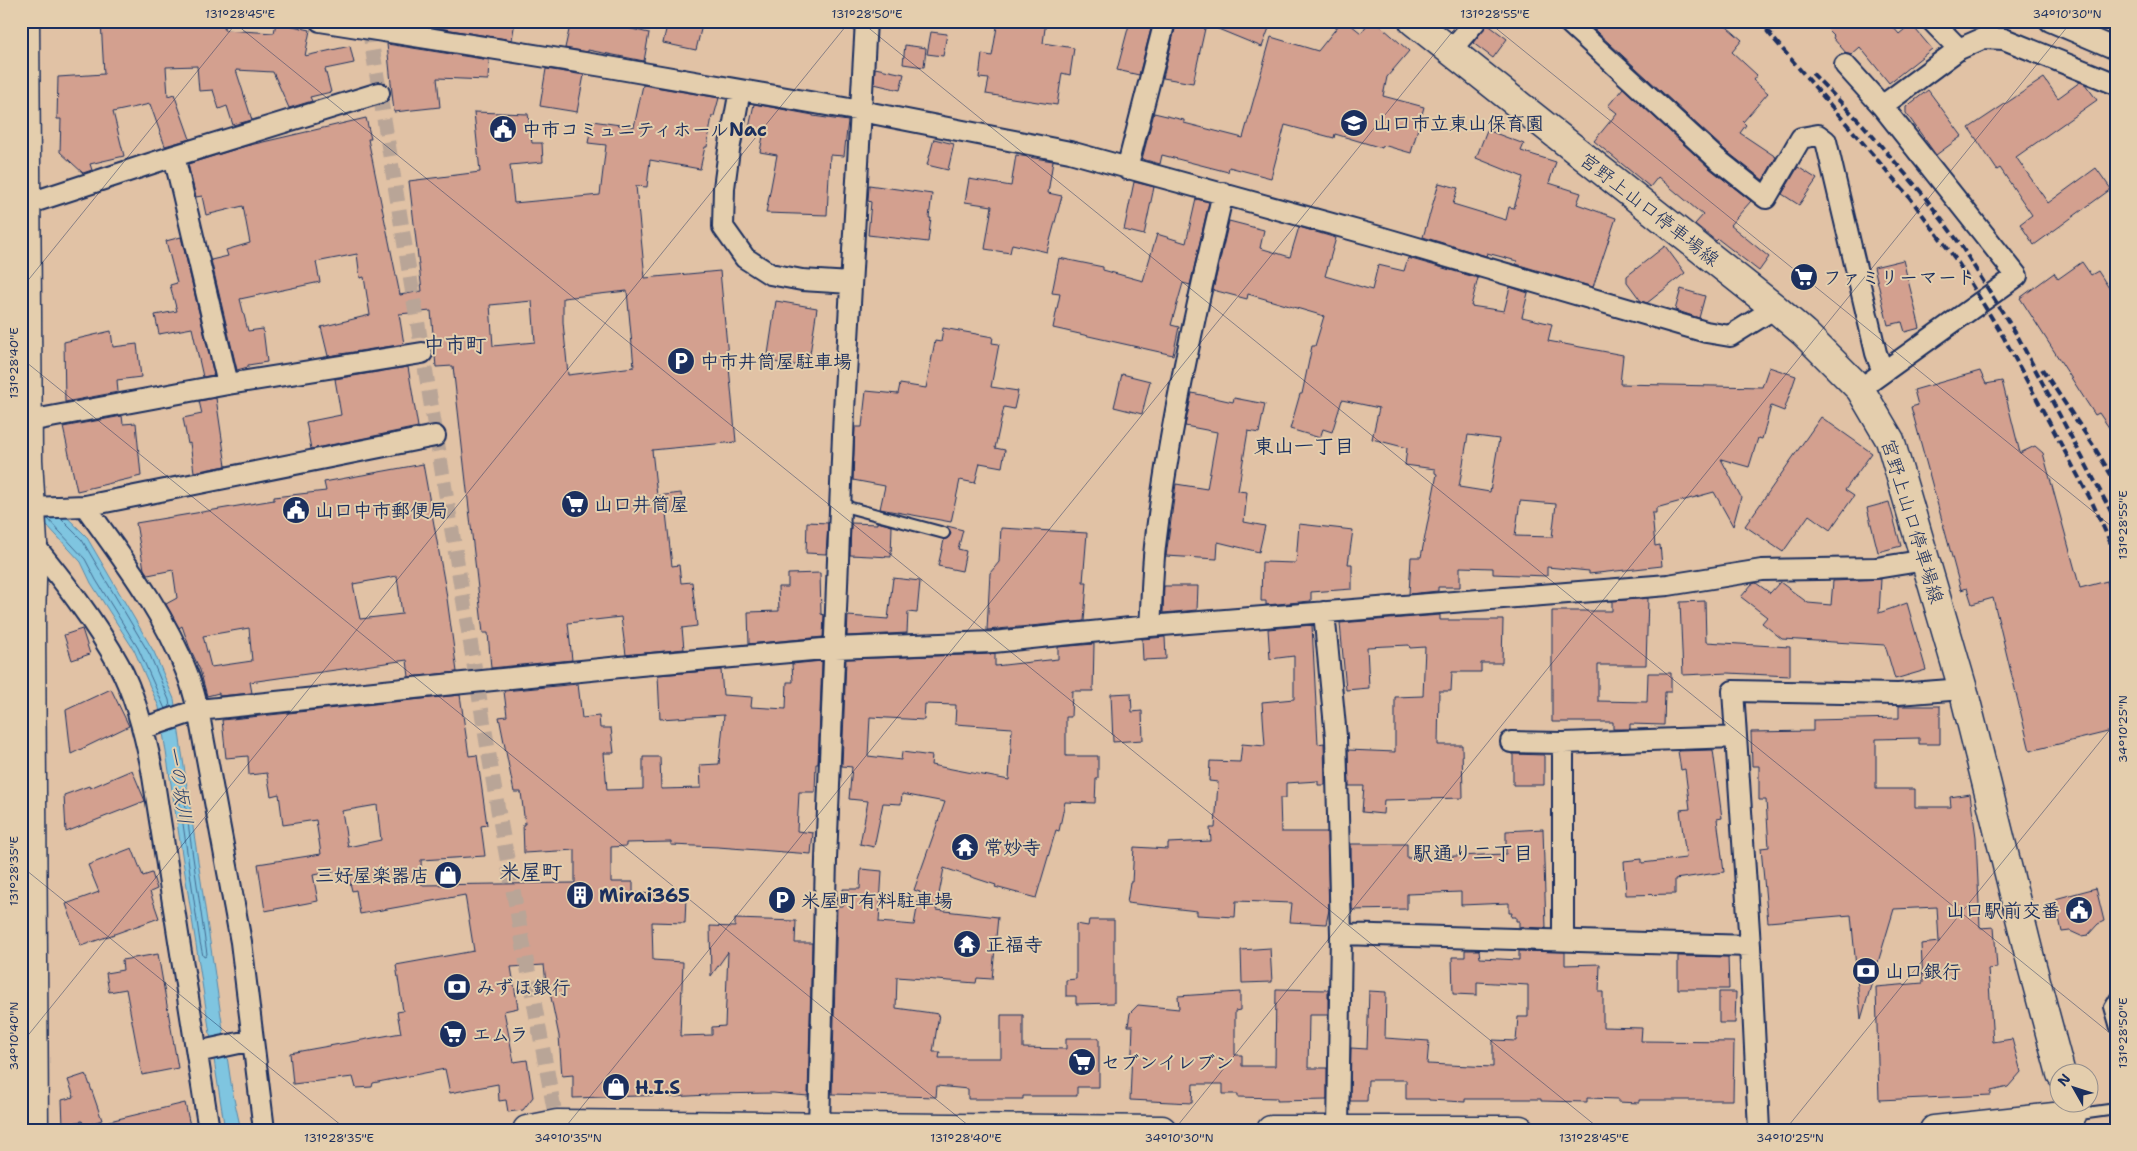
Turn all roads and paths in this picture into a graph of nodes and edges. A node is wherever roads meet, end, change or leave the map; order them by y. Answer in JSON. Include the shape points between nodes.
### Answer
{"nodes":[{"id":1,"x":25,"y":21,"type":"edge"},
{"id":2,"x":320,"y":21,"type":"edge"},
{"id":3,"x":866,"y":21,"type":"edge"},
{"id":4,"x":1165,"y":21,"type":"edge"},
{"id":5,"x":1413,"y":21,"type":"edge"},
{"id":6,"x":1476,"y":21,"type":"edge"},
{"id":7,"x":1567,"y":21,"type":"edge"},
{"id":8,"x":1932,"y":21,"type":"edge"},
{"id":9,"x":2050,"y":21,"type":"edge"},
{"id":10,"x":368,"y":25,"type":"edge"},
{"id":11,"x":1958,"y":49,"type":"junction"},
{"id":12,"x":2116,"y":49,"type":"edge"},
{"id":13,"x":1450,"y":51,"type":"junction"},
{"id":14,"x":1845,"y":65,"type":"dead end"},
{"id":15,"x":2116,"y":84,"type":"edge"},
{"id":16,"x":740,"y":90,"type":"junction"},
{"id":17,"x":379,"y":93,"type":"dead end"},
{"id":18,"x":1882,"y":106,"type":"junction"},
{"id":19,"x":861,"y":111,"type":"junction"},
{"id":20,"x":174,"y":156,"type":"junction"},
{"id":21,"x":1128,"y":169,"type":"junction"},
{"id":22,"x":1224,"y":194,"type":"junction"},
{"id":23,"x":24,"y":205,"type":"edge"},
{"id":24,"x":851,"y":284,"type":"junction"},
{"id":25,"x":1775,"y":308,"type":"junction"},
{"id":26,"x":422,"y":353,"type":"dead end"},
{"id":27,"x":1882,"y":372,"type":"junction"},
{"id":28,"x":228,"y":384,"type":"junction"},
{"id":29,"x":1860,"y":389,"type":"junction"},
{"id":30,"x":29,"y":421,"type":"junction"},
{"id":31,"x":435,"y":436,"type":"dead end"},
{"id":32,"x":840,"y":505,"type":"junction"},
{"id":33,"x":85,"y":506,"type":"junction"},
{"id":34,"x":28,"y":526,"type":"edge"},
{"id":35,"x":944,"y":533,"type":"dead end"},
{"id":36,"x":1926,"y":560,"type":"junction"},
{"id":37,"x":1324,"y":612,"type":"junction"},
{"id":38,"x":1150,"y":626,"type":"junction"},
{"id":39,"x":835,"y":648,"type":"junction"},
{"id":40,"x":1964,"y":689,"type":"junction"},
{"id":41,"x":194,"y":712,"type":"junction"},
{"id":42,"x":144,"y":728,"type":"junction"},
{"id":43,"x":1735,"y":736,"type":"junction"},
{"id":44,"x":1511,"y":742,"type":"dead end"},
{"id":45,"x":1563,"y":743,"type":"junction"},
{"id":46,"x":1341,"y":934,"type":"junction"},
{"id":47,"x":1563,"y":940,"type":"junction"},
{"id":48,"x":1750,"y":946,"type":"junction"},
{"id":49,"x":2116,"y":997,"type":"edge"},
{"id":50,"x":2116,"y":1028,"type":"edge"},
{"id":51,"x":244,"y":1042,"type":"junction"},
{"id":52,"x":202,"y":1051,"type":"junction"},
{"id":53,"x":2058,"y":1064,"type":"edge"},
{"id":54,"x":2116,"y":1109,"type":"edge"},
{"id":55,"x":2073,"y":1116,"type":"edge"},
{"id":56,"x":819,"y":1126,"type":"junction"},
{"id":57,"x":862,"y":1128,"type":"edge"},
{"id":58,"x":1338,"y":1129,"type":"edge"},
{"id":59,"x":34,"y":1130,"type":"edge"},
{"id":60,"x":209,"y":1130,"type":"edge"},
{"id":61,"x":264,"y":1130,"type":"edge"},
{"id":62,"x":527,"y":1130,"type":"edge"},
{"id":63,"x":1121,"y":1130,"type":"edge"},
{"id":64,"x":1162,"y":1130,"type":"edge"},
{"id":65,"x":1271,"y":1130,"type":"edge"},
{"id":66,"x":1520,"y":1130,"type":"edge"},
{"id":67,"x":1759,"y":1130,"type":"edge"},
{"id":68,"x":1934,"y":1130,"type":"edge"}],
"edges":[{"from":1,"to":23,"type":"main road"},
{"from":2,"to":10,"type":"street"},
{"from":3,"to":19,"type":"street"},
{"from":4,"to":21,"type":"street"},
{"from":5,"to":13,"type":"main road","name":"宮野上山口停車場線"},
{"from":6,"to":13,"type":"street"},
{"from":7,"to":27,"type":"street","via":[[1717,159],[1766,198],[1801,138],[1818,135],[1826,141]]},
{"from":8,"to":11,"type":"street"},
{"from":9,"to":12,"type":"street"},
{"from":10,"to":16,"type":"street"},
{"from":11,"to":15,"type":"street","via":[[1984,38],[2004,39]]},
{"from":11,"to":18,"type":"street"},
{"from":13,"to":25,"type":"main road","name":"宮野上山口停車場線"},
{"from":14,"to":18,"type":"street"},
{"from":16,"to":19,"type":"street"},
{"from":16,"to":24,"type":"street","via":[[729,150],[723,227],[744,258],[770,274]]},
{"from":17,"to":20,"type":"street"},
{"from":18,"to":27,"type":"street","via":[[2017,276]]},
{"from":19,"to":21,"type":"street","via":[[1070,152]]},
{"from":19,"to":24,"type":"street"},
{"from":20,"to":23,"type":"street"},
{"from":20,"to":28,"type":"street"},
{"from":21,"to":22,"type":"street"},
{"from":22,"to":25,"type":"street","via":[[1706,332],[1730,336]]},
{"from":22,"to":38,"type":"street","via":[[1176,416],[1155,547]]},
{"from":23,"to":30,"type":"main road"},
{"from":24,"to":32,"type":"street"},
{"from":25,"to":29,"type":"main road","name":"宮野上山口停車場線"},
{"from":26,"to":28,"type":"street"},
{"from":27,"to":29,"type":"street"},
{"from":28,"to":30,"type":"street"},
{"from":29,"to":36,"type":"main road","name":"宮野上山口停車場線","via":[[1890,440]]},
{"from":30,"to":34,"type":"main road"},
{"from":31,"to":33,"type":"street"},
{"from":32,"to":35,"type":"lane"},
{"from":32,"to":39,"type":"street"},
{"from":33,"to":34,"type":"street","via":[[63,506]]},
{"from":33,"to":41,"type":"street","via":[[134,576],[169,634],[187,673]]},
{"from":34,"to":42,"type":"street","via":[[120,666]]},
{"from":34,"to":59,"type":"main road"},
{"from":36,"to":37,"type":"street","via":[[1876,568],[1762,570],[1668,585]]},
{"from":36,"to":40,"type":"main road","name":"宮野上山口停車場線"},
{"from":37,"to":38,"type":"street"},
{"from":37,"to":46,"type":"street","via":[[1336,737]]},
{"from":38,"to":39,"type":"street","via":[[994,642]]},
{"from":39,"to":41,"type":"street"},
{"from":39,"to":56,"type":"street"},
{"from":40,"to":43,"type":"street","via":[[1898,694],[1733,691]]},
{"from":40,"to":53,"type":"main road","name":"宮野上山口停車場線"},
{"from":41,"to":42,"type":"street"},
{"from":41,"to":51,"type":"street","via":[[241,942]]},
{"from":42,"to":52,"type":"street"},
{"from":43,"to":45,"type":"street"},
{"from":43,"to":48,"type":"street"},
{"from":44,"to":45,"type":"street"},
{"from":45,"to":47,"type":"street"},
{"from":46,"to":47,"type":"street"},
{"from":46,"to":58,"type":"street"},
{"from":47,"to":48,"type":"street"},
{"from":48,"to":67,"type":"street"},
{"from":49,"to":50,"type":"lane","via":[[2110,1007]]},
{"from":51,"to":52,"type":"street"},
{"from":51,"to":61,"type":"street"},
{"from":52,"to":60,"type":"street"},
{"from":54,"to":55,"type":"lane"},
{"from":55,"to":68,"type":"main road"},
{"from":56,"to":57,"type":"main road"},
{"from":56,"to":62,"type":"main road","via":[[556,1124]]},
{"from":57,"to":63,"type":"main road"},
{"from":58,"to":65,"type":"main road"},
{"from":58,"to":66,"type":"main road"},
{"from":63,"to":64,"type":"main road"}]}
